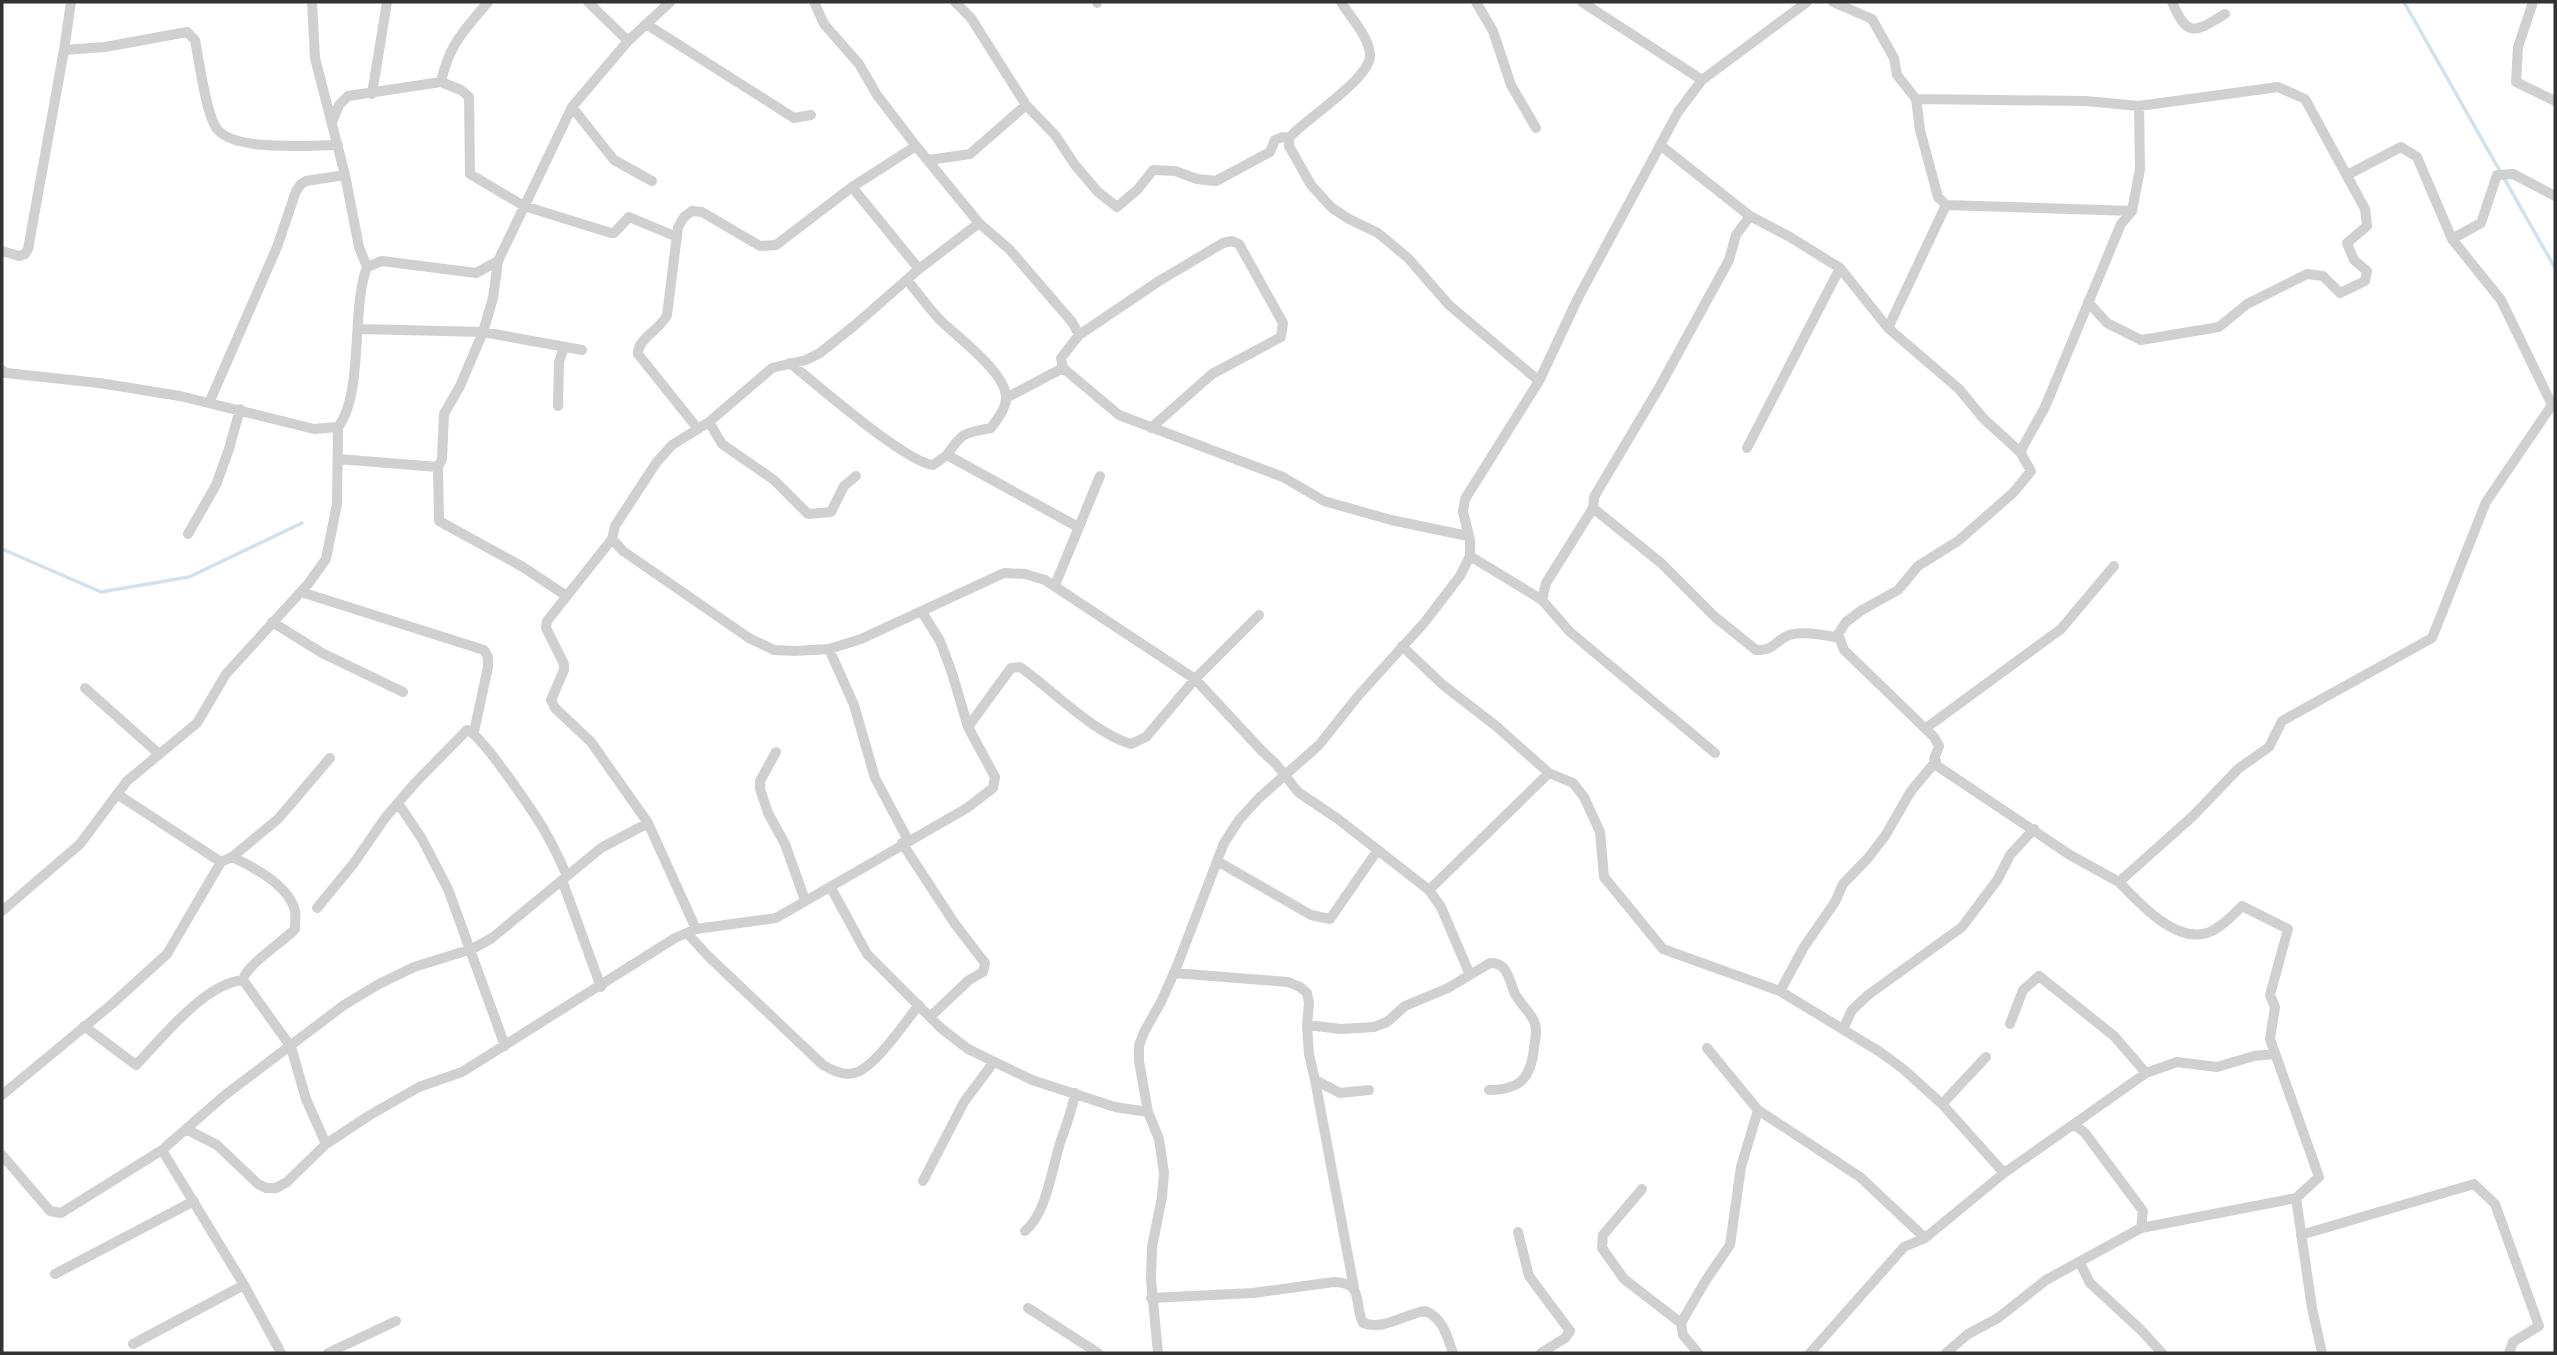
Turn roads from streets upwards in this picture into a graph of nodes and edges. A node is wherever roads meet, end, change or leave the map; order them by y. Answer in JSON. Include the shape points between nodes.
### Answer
{"nodes":[{"id":1,"x":71,"y":2,"type":"edge"},
{"id":2,"x":312,"y":2,"type":"edge"},
{"id":3,"x":387,"y":2,"type":"edge"},
{"id":4,"x":488,"y":2,"type":"edge"},
{"id":5,"x":588,"y":2,"type":"edge"},
{"id":6,"x":670,"y":2,"type":"edge"},
{"id":7,"x":814,"y":2,"type":"edge"},
{"id":8,"x":954,"y":2,"type":"edge"},
{"id":9,"x":1341,"y":2,"type":"edge"},
{"id":10,"x":1476,"y":2,"type":"edge"},
{"id":11,"x":1582,"y":2,"type":"edge"},
{"id":12,"x":1807,"y":2,"type":"edge"},
{"id":13,"x":1833,"y":2,"type":"edge"},
{"id":14,"x":2172,"y":2,"type":"edge"},
{"id":15,"x":2533,"y":2,"type":"edge"},
{"id":16,"x":2225,"y":14,"type":"dead end"},
{"id":17,"x":646,"y":24,"type":"junction"},
{"id":18,"x":628,"y":41,"type":"junction"},
{"id":19,"x":64,"y":50,"type":"junction"},
{"id":20,"x":1702,"y":80,"type":"junction"},
{"id":21,"x":441,"y":82,"type":"junction"},
{"id":22,"x":372,"y":93,"type":"junction"},
{"id":23,"x":1916,"y":99,"type":"junction"},
{"id":24,"x":2555,"y":101,"type":"edge"},
{"id":25,"x":1026,"y":106,"type":"junction"},
{"id":26,"x":2139,"y":106,"type":"junction"},
{"id":27,"x":572,"y":107,"type":"junction"},
{"id":28,"x":811,"y":115,"type":"dead end"},
{"id":29,"x":332,"y":122,"type":"junction"},
{"id":30,"x":1536,"y":128,"type":"dead end"},
{"id":31,"x":1289,"y":138,"type":"junction"},
{"id":32,"x":338,"y":145,"type":"junction"},
{"id":33,"x":1660,"y":145,"type":"junction"},
{"id":34,"x":916,"y":146,"type":"junction"},
{"id":35,"x":929,"y":160,"type":"junction"},
{"id":36,"x":345,"y":175,"type":"junction"},
{"id":37,"x":2347,"y":175,"type":"junction"},
{"id":38,"x":652,"y":181,"type":"dead end"},
{"id":39,"x":852,"y":187,"type":"junction"},
{"id":40,"x":2555,"y":196,"type":"edge"},
{"id":41,"x":1946,"y":205,"type":"junction"},
{"id":42,"x":524,"y":206,"type":"junction"},
{"id":43,"x":2132,"y":211,"type":"junction"},
{"id":44,"x":1750,"y":216,"type":"junction"},
{"id":45,"x":979,"y":223,"type":"junction"},
{"id":46,"x":677,"y":237,"type":"junction"},
{"id":47,"x":2452,"y":239,"type":"junction"},
{"id":48,"x":2,"y":251,"type":"edge"},
{"id":49,"x":499,"y":261,"type":"junction"},
{"id":50,"x":366,"y":267,"type":"junction"},
{"id":51,"x":1840,"y":268,"type":"junction"},
{"id":52,"x":919,"y":269,"type":"junction"},
{"id":53,"x":907,"y":280,"type":"junction"},
{"id":54,"x":2088,"y":302,"type":"junction"},
{"id":55,"x":1888,"y":327,"type":"junction"},
{"id":56,"x":359,"y":328,"type":"junction"},
{"id":57,"x":483,"y":332,"type":"junction"},
{"id":58,"x":1079,"y":335,"type":"junction"},
{"id":59,"x":564,"y":347,"type":"junction"},
{"id":60,"x":582,"y":350,"type":"dead end"},
{"id":61,"x":790,"y":363,"type":"junction"},
{"id":62,"x":1063,"y":368,"type":"junction"},
{"id":63,"x":2,"y":370,"type":"edge"},
{"id":64,"x":1539,"y":382,"type":"junction"},
{"id":65,"x":1006,"y":398,"type":"junction"},
{"id":66,"x":209,"y":403,"type":"junction"},
{"id":67,"x":558,"y":406,"type":"dead end"},
{"id":68,"x":240,"y":409,"type":"junction"},
{"id":69,"x":709,"y":422,"type":"junction"},
{"id":70,"x":338,"y":427,"type":"junction"},
{"id":71,"x":1151,"y":428,"type":"junction"},
{"id":72,"x":698,"y":429,"type":"junction"},
{"id":73,"x":1747,"y":448,"type":"dead end"},
{"id":74,"x":2020,"y":453,"type":"junction"},
{"id":75,"x":947,"y":455,"type":"junction"},
{"id":76,"x":338,"y":459,"type":"junction"},
{"id":77,"x":438,"y":467,"type":"junction"},
{"id":78,"x":856,"y":476,"type":"dead end"},
{"id":79,"x":1100,"y":476,"type":"dead end"},
{"id":80,"x":1593,"y":508,"type":"junction"},
{"id":81,"x":1079,"y":527,"type":"junction"},
{"id":82,"x":188,"y":534,"type":"dead end"},
{"id":83,"x":1468,"y":536,"type":"junction"},
{"id":84,"x":612,"y":538,"type":"junction"},
{"id":85,"x":1470,"y":556,"type":"junction"},
{"id":86,"x":2114,"y":566,"type":"dead end"},
{"id":87,"x":1055,"y":585,"type":"junction"},
{"id":88,"x":301,"y":592,"type":"junction"},
{"id":89,"x":565,"y":595,"type":"junction"},
{"id":90,"x":1542,"y":600,"type":"junction"},
{"id":91,"x":922,"y":612,"type":"junction"},
{"id":92,"x":1259,"y":615,"type":"dead end"},
{"id":93,"x":272,"y":622,"type":"junction"},
{"id":94,"x":1839,"y":638,"type":"junction"},
{"id":95,"x":1402,"y":646,"type":"junction"},
{"id":96,"x":829,"y":649,"type":"junction"},
{"id":97,"x":1195,"y":678,"type":"junction"},
{"id":98,"x":85,"y":688,"type":"dead end"},
{"id":99,"x":403,"y":692,"type":"dead end"},
{"id":100,"x":968,"y":727,"type":"junction"},
{"id":101,"x":1926,"y":728,"type":"junction"},
{"id":102,"x":474,"y":732,"type":"junction"},
{"id":103,"x":776,"y":752,"type":"dead end"},
{"id":104,"x":158,"y":753,"type":"junction"},
{"id":105,"x":1715,"y":753,"type":"dead end"},
{"id":106,"x":330,"y":758,"type":"dead end"},
{"id":107,"x":1936,"y":761,"type":"junction"},
{"id":108,"x":1549,"y":773,"type":"junction"},
{"id":109,"x":1285,"y":776,"type":"junction"},
{"id":110,"x":117,"y":794,"type":"junction"},
{"id":111,"x":398,"y":803,"type":"junction"},
{"id":112,"x":648,"y":823,"type":"junction"},
{"id":113,"x":2034,"y":829,"type":"junction"},
{"id":114,"x":905,"y":841,"type":"junction"},
{"id":115,"x":1377,"y":850,"type":"junction"},
{"id":116,"x":227,"y":859,"type":"junction"},
{"id":117,"x":1217,"y":861,"type":"junction"},
{"id":118,"x":564,"y":878,"type":"junction"},
{"id":119,"x":2119,"y":882,"type":"junction"},
{"id":120,"x":831,"y":888,"type":"junction"},
{"id":121,"x":1429,"y":890,"type":"junction"},
{"id":122,"x":805,"y":900,"type":"junction"},
{"id":123,"x":317,"y":908,"type":"dead end"},
{"id":124,"x":2,"y":911,"type":"edge"},
{"id":125,"x":691,"y":931,"type":"junction"},
{"id":126,"x":472,"y":949,"type":"junction"},
{"id":127,"x":1174,"y":973,"type":"junction"},
{"id":128,"x":1470,"y":975,"type":"junction"},
{"id":129,"x":243,"y":980,"type":"junction"},
{"id":130,"x":601,"y":986,"type":"junction"},
{"id":131,"x":1780,"y":991,"type":"junction"},
{"id":132,"x":919,"y":1005,"type":"junction"},
{"id":133,"x":930,"y":1017,"type":"junction"},
{"id":134,"x":2010,"y":1024,"type":"dead end"},
{"id":135,"x":1307,"y":1025,"type":"junction"},
{"id":136,"x":84,"y":1026,"type":"junction"},
{"id":137,"x":1843,"y":1030,"type":"junction"},
{"id":138,"x":505,"y":1046,"type":"junction"},
{"id":139,"x":290,"y":1047,"type":"junction"},
{"id":140,"x":1707,"y":1048,"type":"dead end"},
{"id":141,"x":2275,"y":1054,"type":"junction"},
{"id":142,"x":1986,"y":1057,"type":"dead end"},
{"id":143,"x":993,"y":1063,"type":"junction"},
{"id":144,"x":2146,"y":1073,"type":"junction"},
{"id":145,"x":1315,"y":1080,"type":"junction"},
{"id":146,"x":1369,"y":1090,"type":"dead end"},
{"id":147,"x":1489,"y":1090,"type":"dead end"},
{"id":148,"x":1075,"y":1093,"type":"junction"},
{"id":149,"x":2,"y":1095,"type":"edge"},
{"id":150,"x":1942,"y":1104,"type":"junction"},
{"id":151,"x":1758,"y":1110,"type":"junction"},
{"id":152,"x":1149,"y":1112,"type":"junction"},
{"id":153,"x":2074,"y":1124,"type":"junction"},
{"id":154,"x":186,"y":1129,"type":"junction"},
{"id":155,"x":326,"y":1144,"type":"junction"},
{"id":156,"x":162,"y":1150,"type":"junction"},
{"id":157,"x":2,"y":1155,"type":"edge"},
{"id":158,"x":2004,"y":1173,"type":"junction"},
{"id":159,"x":923,"y":1181,"type":"dead end"},
{"id":160,"x":1642,"y":1189,"type":"dead end"},
{"id":161,"x":2296,"y":1198,"type":"junction"},
{"id":162,"x":194,"y":1201,"type":"junction"},
{"id":163,"x":2141,"y":1228,"type":"junction"},
{"id":164,"x":1025,"y":1231,"type":"dead end"},
{"id":165,"x":1518,"y":1232,"type":"dead end"},
{"id":166,"x":2301,"y":1235,"type":"junction"},
{"id":167,"x":1925,"y":1238,"type":"junction"},
{"id":168,"x":2080,"y":1264,"type":"junction"},
{"id":169,"x":55,"y":1274,"type":"dead end"},
{"id":170,"x":244,"y":1285,"type":"junction"},
{"id":171,"x":1354,"y":1288,"type":"junction"},
{"id":172,"x":1151,"y":1298,"type":"junction"},
{"id":173,"x":1028,"y":1308,"type":"dead end"},
{"id":174,"x":396,"y":1321,"type":"dead end"},
{"id":175,"x":1681,"y":1323,"type":"junction"},
{"id":176,"x":133,"y":1344,"type":"dead end"},
{"id":177,"x":281,"y":1353,"type":"edge"},
{"id":178,"x":328,"y":1353,"type":"edge"},
{"id":179,"x":1098,"y":1353,"type":"edge"},
{"id":180,"x":1158,"y":1353,"type":"edge"},
{"id":181,"x":1453,"y":1353,"type":"edge"},
{"id":182,"x":1541,"y":1353,"type":"edge"},
{"id":183,"x":1698,"y":1353,"type":"edge"},
{"id":184,"x":1810,"y":1353,"type":"edge"},
{"id":185,"x":1946,"y":1353,"type":"edge"},
{"id":186,"x":2162,"y":1353,"type":"edge"},
{"id":187,"x":2322,"y":1353,"type":"edge"},
{"id":188,"x":2509,"y":1353,"type":"edge"}],
"edges":[{"from":1,"to":19,"type":"street"},
{"from":2,"to":29,"type":"street","via":[[315,58]]},
{"from":3,"to":22,"type":"street"},
{"from":4,"to":21,"type":"street","via":[[456,40]]},
{"from":5,"to":18,"type":"street"},
{"from":6,"to":17,"type":"street"},
{"from":7,"to":34,"type":"street","via":[[824,24],[859,64]]},
{"from":8,"to":25,"type":"street","via":[[971,18]]},
{"from":9,"to":31,"type":"street","via":[[1366,40],[1369,65]]},
{"from":10,"to":30,"type":"street","via":[[1493,31],[1511,85]]},
{"from":11,"to":20,"type":"street"},
{"from":12,"to":20,"type":"street"},
{"from":13,"to":23,"type":"street","via":[[1872,19],[1894,58],[1897,75]]},
{"from":14,"to":16,"type":"street","via":[[2190,29]]},
{"from":15,"to":24,"type":"street","via":[[2518,47],[2516,82]]},
{"from":17,"to":18,"type":"street"},
{"from":17,"to":28,"type":"street","via":[[794,118]]},
{"from":18,"to":27,"type":"street"},
{"from":19,"to":32,"type":"street","via":[[187,32],[195,40],[219,131],[258,145]]},
{"from":19,"to":48,"type":"street","via":[[28,249],[19,256]]},
{"from":20,"to":33,"type":"street"},
{"from":21,"to":22,"type":"street"},
{"from":21,"to":42,"type":"street","via":[[468,97],[470,174]]},
{"from":22,"to":29,"type":"street","via":[[348,96],[338,105]]},
{"from":23,"to":26,"type":"street"},
{"from":23,"to":41,"type":"street","via":[[1938,197]]},
{"from":25,"to":31,"type":"street","via":[[1055,135],[1098,192],[1117,207],[1153,170],[1216,181],[1270,152],[1278,138]]},
{"from":25,"to":35,"type":"street","via":[[970,154]]},
{"from":26,"to":37,"type":"street","via":[[2278,87],[2305,99]]},
{"from":26,"to":43,"type":"street","via":[[2140,169]]},
{"from":27,"to":38,"type":"street","via":[[614,160]]},
{"from":27,"to":42,"type":"street"},
{"from":29,"to":32,"type":"street"},
{"from":31,"to":64,"type":"street","via":[[1311,185],[1332,208],[1378,233],[1408,258],[1449,306]]},
{"from":32,"to":36,"type":"street"},
{"from":33,"to":44,"type":"street"},
{"from":33,"to":64,"type":"street"},
{"from":34,"to":35,"type":"street"},
{"from":34,"to":39,"type":"street"},
{"from":35,"to":45,"type":"street"},
{"from":36,"to":50,"type":"street"},
{"from":36,"to":66,"type":"street","via":[[300,184]]},
{"from":37,"to":47,"type":"street","via":[[2401,148],[2417,157]]},
{"from":37,"to":54,"type":"street","via":[[2365,209],[2367,226],[2347,243],[2354,260],[2367,271],[2365,281],[2350,290],[2340,293],[2323,276],[2307,274],[2247,304],[2219,327],[2141,340],[2107,323]]},
{"from":39,"to":46,"type":"street","via":[[776,245],[760,246],[702,212],[692,211],[678,227]]},
{"from":39,"to":52,"type":"street"},
{"from":40,"to":47,"type":"street","via":[[2513,174],[2497,175],[2481,223]]},
{"from":41,"to":43,"type":"street"},
{"from":41,"to":55,"type":"street"},
{"from":42,"to":46,"type":"street","via":[[611,233],[626,218],[634,218]]},
{"from":42,"to":49,"type":"street"},
{"from":43,"to":54,"type":"street","via":[[2120,223]]},
{"from":44,"to":51,"type":"street"},
{"from":44,"to":80,"type":"street","via":[[1660,386],[1594,497]]},
{"from":45,"to":52,"type":"street"},
{"from":45,"to":58,"type":"street","via":[[1010,250]]},
{"from":46,"to":72,"type":"street","via":[[667,315],[637,348]]},
{"from":47,"to":119,"type":"street","via":[[2501,300],[2552,405],[2486,502],[2432,638],[2282,721],[2269,747],[2238,769]]},
{"from":49,"to":50,"type":"street","via":[[476,273],[382,261]]},
{"from":49,"to":57,"type":"street"},
{"from":50,"to":56,"type":"street"},
{"from":51,"to":55,"type":"street"},
{"from":51,"to":73,"type":"street"},
{"from":52,"to":53,"type":"street"},
{"from":53,"to":61,"type":"street","via":[[820,353]]},
{"from":53,"to":65,"type":"street","via":[[990,369]]},
{"from":54,"to":74,"type":"street","via":[[2045,407]]},
{"from":55,"to":74,"type":"street","via":[[1959,389]]},
{"from":56,"to":57,"type":"street"},
{"from":56,"to":70,"type":"street","via":[[349,398]]},
{"from":57,"to":59,"type":"street"},
{"from":57,"to":77,"type":"street","via":[[444,414]]},
{"from":58,"to":62,"type":"street","via":[[1061,358]]},
{"from":58,"to":71,"type":"street","via":[[1223,243],[1239,244],[1284,331],[1281,337],[1212,374]]},
{"from":59,"to":60,"type":"street"},
{"from":59,"to":67,"type":"street"},
{"from":61,"to":69,"type":"street","via":[[772,368]]},
{"from":61,"to":75,"type":"street","via":[[909,454],[933,465]]},
{"from":62,"to":65,"type":"street"},
{"from":62,"to":71,"type":"street","via":[[1119,415]]},
{"from":63,"to":66,"type":"street"},
{"from":64,"to":83,"type":"street","via":[[1465,499]]},
{"from":65,"to":75,"type":"street","via":[[991,428],[967,431]]},
{"from":66,"to":68,"type":"street"},
{"from":68,"to":70,"type":"street","via":[[314,429]]},
{"from":68,"to":82,"type":"street","via":[[216,485]]},
{"from":69,"to":72,"type":"street"},
{"from":69,"to":78,"type":"street","via":[[722,444],[774,480],[808,514],[831,512],[844,486]]},
{"from":70,"to":76,"type":"street"},
{"from":71,"to":83,"type":"street","via":[[1283,477],[1324,501]]},
{"from":72,"to":84,"type":"street","via":[[672,445],[656,463]]},
{"from":74,"to":94,"type":"street","via":[[2031,471],[2023,483],[1958,541],[1918,566],[1898,590],[1846,622],[1839,628]]},
{"from":75,"to":81,"type":"street"},
{"from":76,"to":77,"type":"street"},
{"from":76,"to":88,"type":"street","via":[[337,505],[326,559]]},
{"from":77,"to":89,"type":"street","via":[[439,521]]},
{"from":79,"to":81,"type":"street"},
{"from":80,"to":90,"type":"street","via":[[1546,583]]},
{"from":80,"to":94,"type":"street","via":[[1756,650],[1767,650],[1786,636]]},
{"from":81,"to":87,"type":"street"},
{"from":83,"to":85,"type":"street"},
{"from":84,"to":89,"type":"street"},
{"from":84,"to":96,"type":"street","via":[[623,551],[749,638],[774,650]]},
{"from":85,"to":90,"type":"street"},
{"from":85,"to":95,"type":"street","via":[[1460,576]]},
{"from":86,"to":101,"type":"street","via":[[2061,629]]},
{"from":87,"to":91,"type":"street","via":[[1026,574],[1004,573]]},
{"from":87,"to":97,"type":"street"},
{"from":88,"to":93,"type":"street"},
{"from":88,"to":102,"type":"street","via":[[484,650],[488,667]]},
{"from":89,"to":112,"type":"street","via":[[546,625],[564,664],[551,700],[591,742]]},
{"from":90,"to":105,"type":"street","via":[[1570,632]]},
{"from":91,"to":96,"type":"street"},
{"from":91,"to":100,"type":"street","via":[[940,641]]},
{"from":92,"to":97,"type":"street"},
{"from":93,"to":99,"type":"street","via":[[322,653]]},
{"from":93,"to":104,"type":"street","via":[[226,674],[197,723]]},
{"from":94,"to":101,"type":"street","via":[[1844,650]]},
{"from":95,"to":108,"type":"street"},
{"from":95,"to":109,"type":"street","via":[[1320,745]]},
{"from":96,"to":114,"type":"street","via":[[853,705],[875,778]]},
{"from":97,"to":100,"type":"street","via":[[1146,737],[1131,744],[1088,719],[1020,667],[1011,668]]},
{"from":97,"to":109,"type":"street"},
{"from":98,"to":104,"type":"street"},
{"from":100,"to":114,"type":"street","via":[[995,777],[993,788],[967,808]]},
{"from":101,"to":107,"type":"street","via":[[1939,746]]},
{"from":102,"to":111,"type":"street","via":[[467,730]]},
{"from":102,"to":118,"type":"street","via":[[547,835]]},
{"from":103,"to":122,"type":"street","via":[[760,789]]},
{"from":104,"to":110,"type":"street"},
{"from":106,"to":116,"type":"street","via":[[278,819]]},
{"from":107,"to":113,"type":"street"},
{"from":107,"to":131,"type":"street","via":[[1911,791],[1879,844],[1843,884]]},
{"from":108,"to":121,"type":"street"},
{"from":108,"to":131,"type":"street","via":[[1573,783],[1584,796],[1600,832],[1604,877],[1663,949]]},
{"from":109,"to":115,"type":"street","via":[[1298,792]]},
{"from":109,"to":117,"type":"street","via":[[1239,820]]},
{"from":110,"to":116,"type":"street"},
{"from":110,"to":124,"type":"street","via":[[80,844]]},
{"from":111,"to":123,"type":"street"},
{"from":111,"to":126,"type":"street","via":[[448,889]]},
{"from":112,"to":118,"type":"street","via":[[601,848]]},
{"from":112,"to":125,"type":"street"},
{"from":113,"to":119,"type":"street"},
{"from":113,"to":137,"type":"street","via":[[1962,927],[1868,995],[1852,1010]]},
{"from":114,"to":120,"type":"street"},
{"from":114,"to":133,"type":"street","via":[[955,924],[985,963],[983,972]]},
{"from":115,"to":117,"type":"street","via":[[1329,919],[1311,915]]},
{"from":115,"to":121,"type":"street"},
{"from":116,"to":129,"type":"street","via":[[273,880],[295,911],[295,929],[248,968]]},
{"from":116,"to":136,"type":"street","via":[[167,954]]},
{"from":117,"to":127,"type":"street"},
{"from":118,"to":126,"type":"street","via":[[492,938]]},
{"from":118,"to":130,"type":"street"},
{"from":119,"to":141,"type":"street","via":[[2147,911],[2185,935],[2207,933],[2242,906],[2288,929],[2270,995],[2275,1007],[2270,1039]]},
{"from":120,"to":122,"type":"street"},
{"from":120,"to":132,"type":"street","via":[[867,954]]},
{"from":121,"to":128,"type":"street","via":[[1441,906]]},
{"from":122,"to":125,"type":"street","via":[[776,918]]},
{"from":125,"to":130,"type":"street"},
{"from":125,"to":132,"type":"street","via":[[708,956],[823,1065],[836,1071],[866,1069]]},
{"from":126,"to":138,"type":"street"},
{"from":126,"to":139,"type":"street","via":[[414,967],[379,984]]},
{"from":127,"to":135,"type":"street","via":[[1300,986],[1309,1003]]},
{"from":127,"to":152,"type":"street","via":[[1139,1046]]},
{"from":128,"to":135,"type":"street","via":[[1405,1006],[1374,1027]]},
{"from":128,"to":147,"type":"street","via":[[1490,963],[1504,968],[1536,1032],[1531,1068],[1525,1078],[1503,1090]]},
{"from":129,"to":136,"type":"street","via":[[228,981],[188,1010],[136,1065]]},
{"from":129,"to":139,"type":"street"},
{"from":130,"to":138,"type":"street"},
{"from":131,"to":137,"type":"street"},
{"from":132,"to":133,"type":"street"},
{"from":133,"to":143,"type":"street"},
{"from":134,"to":144,"type":"street","via":[[2024,990],[2039,976],[2114,1036]]},
{"from":135,"to":145,"type":"street"},
{"from":136,"to":149,"type":"street"},
{"from":137,"to":150,"type":"street","via":[[1902,1068]]},
{"from":138,"to":155,"type":"street","via":[[462,1072],[398,1097]]},
{"from":139,"to":154,"type":"street"},
{"from":139,"to":155,"type":"street"},
{"from":140,"to":151,"type":"street"},
{"from":141,"to":144,"type":"street","via":[[2217,1068],[2177,1062]]},
{"from":141,"to":161,"type":"street","via":[[2319,1177]]},
{"from":142,"to":150,"type":"street"},
{"from":143,"to":148,"type":"street"},
{"from":143,"to":159,"type":"street","via":[[964,1102]]},
{"from":144,"to":153,"type":"street"},
{"from":145,"to":146,"type":"street","via":[[1340,1093]]},
{"from":145,"to":171,"type":"street"},
{"from":148,"to":152,"type":"street","via":[[1115,1107]]},
{"from":148,"to":164,"type":"street","via":[[1042,1203],[1033,1225]]},
{"from":150,"to":158,"type":"street"},
{"from":151,"to":167,"type":"street","via":[[1860,1177]]},
{"from":151,"to":175,"type":"street","via":[[1741,1167],[1730,1245]]},
{"from":152,"to":172,"type":"street","via":[[1164,1173],[1152,1247]]},
{"from":153,"to":158,"type":"street"},
{"from":153,"to":163,"type":"street","via":[[2143,1211]]},
{"from":154,"to":155,"type":"street","via":[[217,1145],[266,1188],[286,1182]]},
{"from":154,"to":156,"type":"street"},
{"from":156,"to":157,"type":"street","via":[[56,1214]]},
{"from":156,"to":162,"type":"street"},
{"from":158,"to":167,"type":"street"},
{"from":160,"to":175,"type":"street","via":[[1603,1235],[1602,1248],[1624,1279]]},
{"from":161,"to":163,"type":"street"},
{"from":161,"to":166,"type":"street"},
{"from":162,"to":169,"type":"street"},
{"from":162,"to":170,"type":"street"},
{"from":163,"to":168,"type":"street"},
{"from":165,"to":182,"type":"street","via":[[1529,1276],[1570,1331]]},
{"from":166,"to":187,"type":"street"},
{"from":166,"to":188,"type":"street","via":[[2474,1185],[2495,1204],[2539,1326],[2513,1342]]},
{"from":167,"to":184,"type":"street","via":[[1904,1247]]},
{"from":168,"to":185,"type":"street","via":[[2046,1280]]},
{"from":168,"to":186,"type":"street","via":[[2090,1283]]},
{"from":170,"to":176,"type":"street"},
{"from":170,"to":177,"type":"street"},
{"from":171,"to":172,"type":"street","via":[[1334,1282],[1253,1293]]},
{"from":171,"to":181,"type":"street","via":[[1363,1323],[1385,1324],[1425,1311],[1441,1322]]},
{"from":172,"to":180,"type":"street"},
{"from":173,"to":179,"type":"street"},
{"from":174,"to":178,"type":"street"},
{"from":175,"to":183,"type":"street","via":[[1683,1335]]}]}
